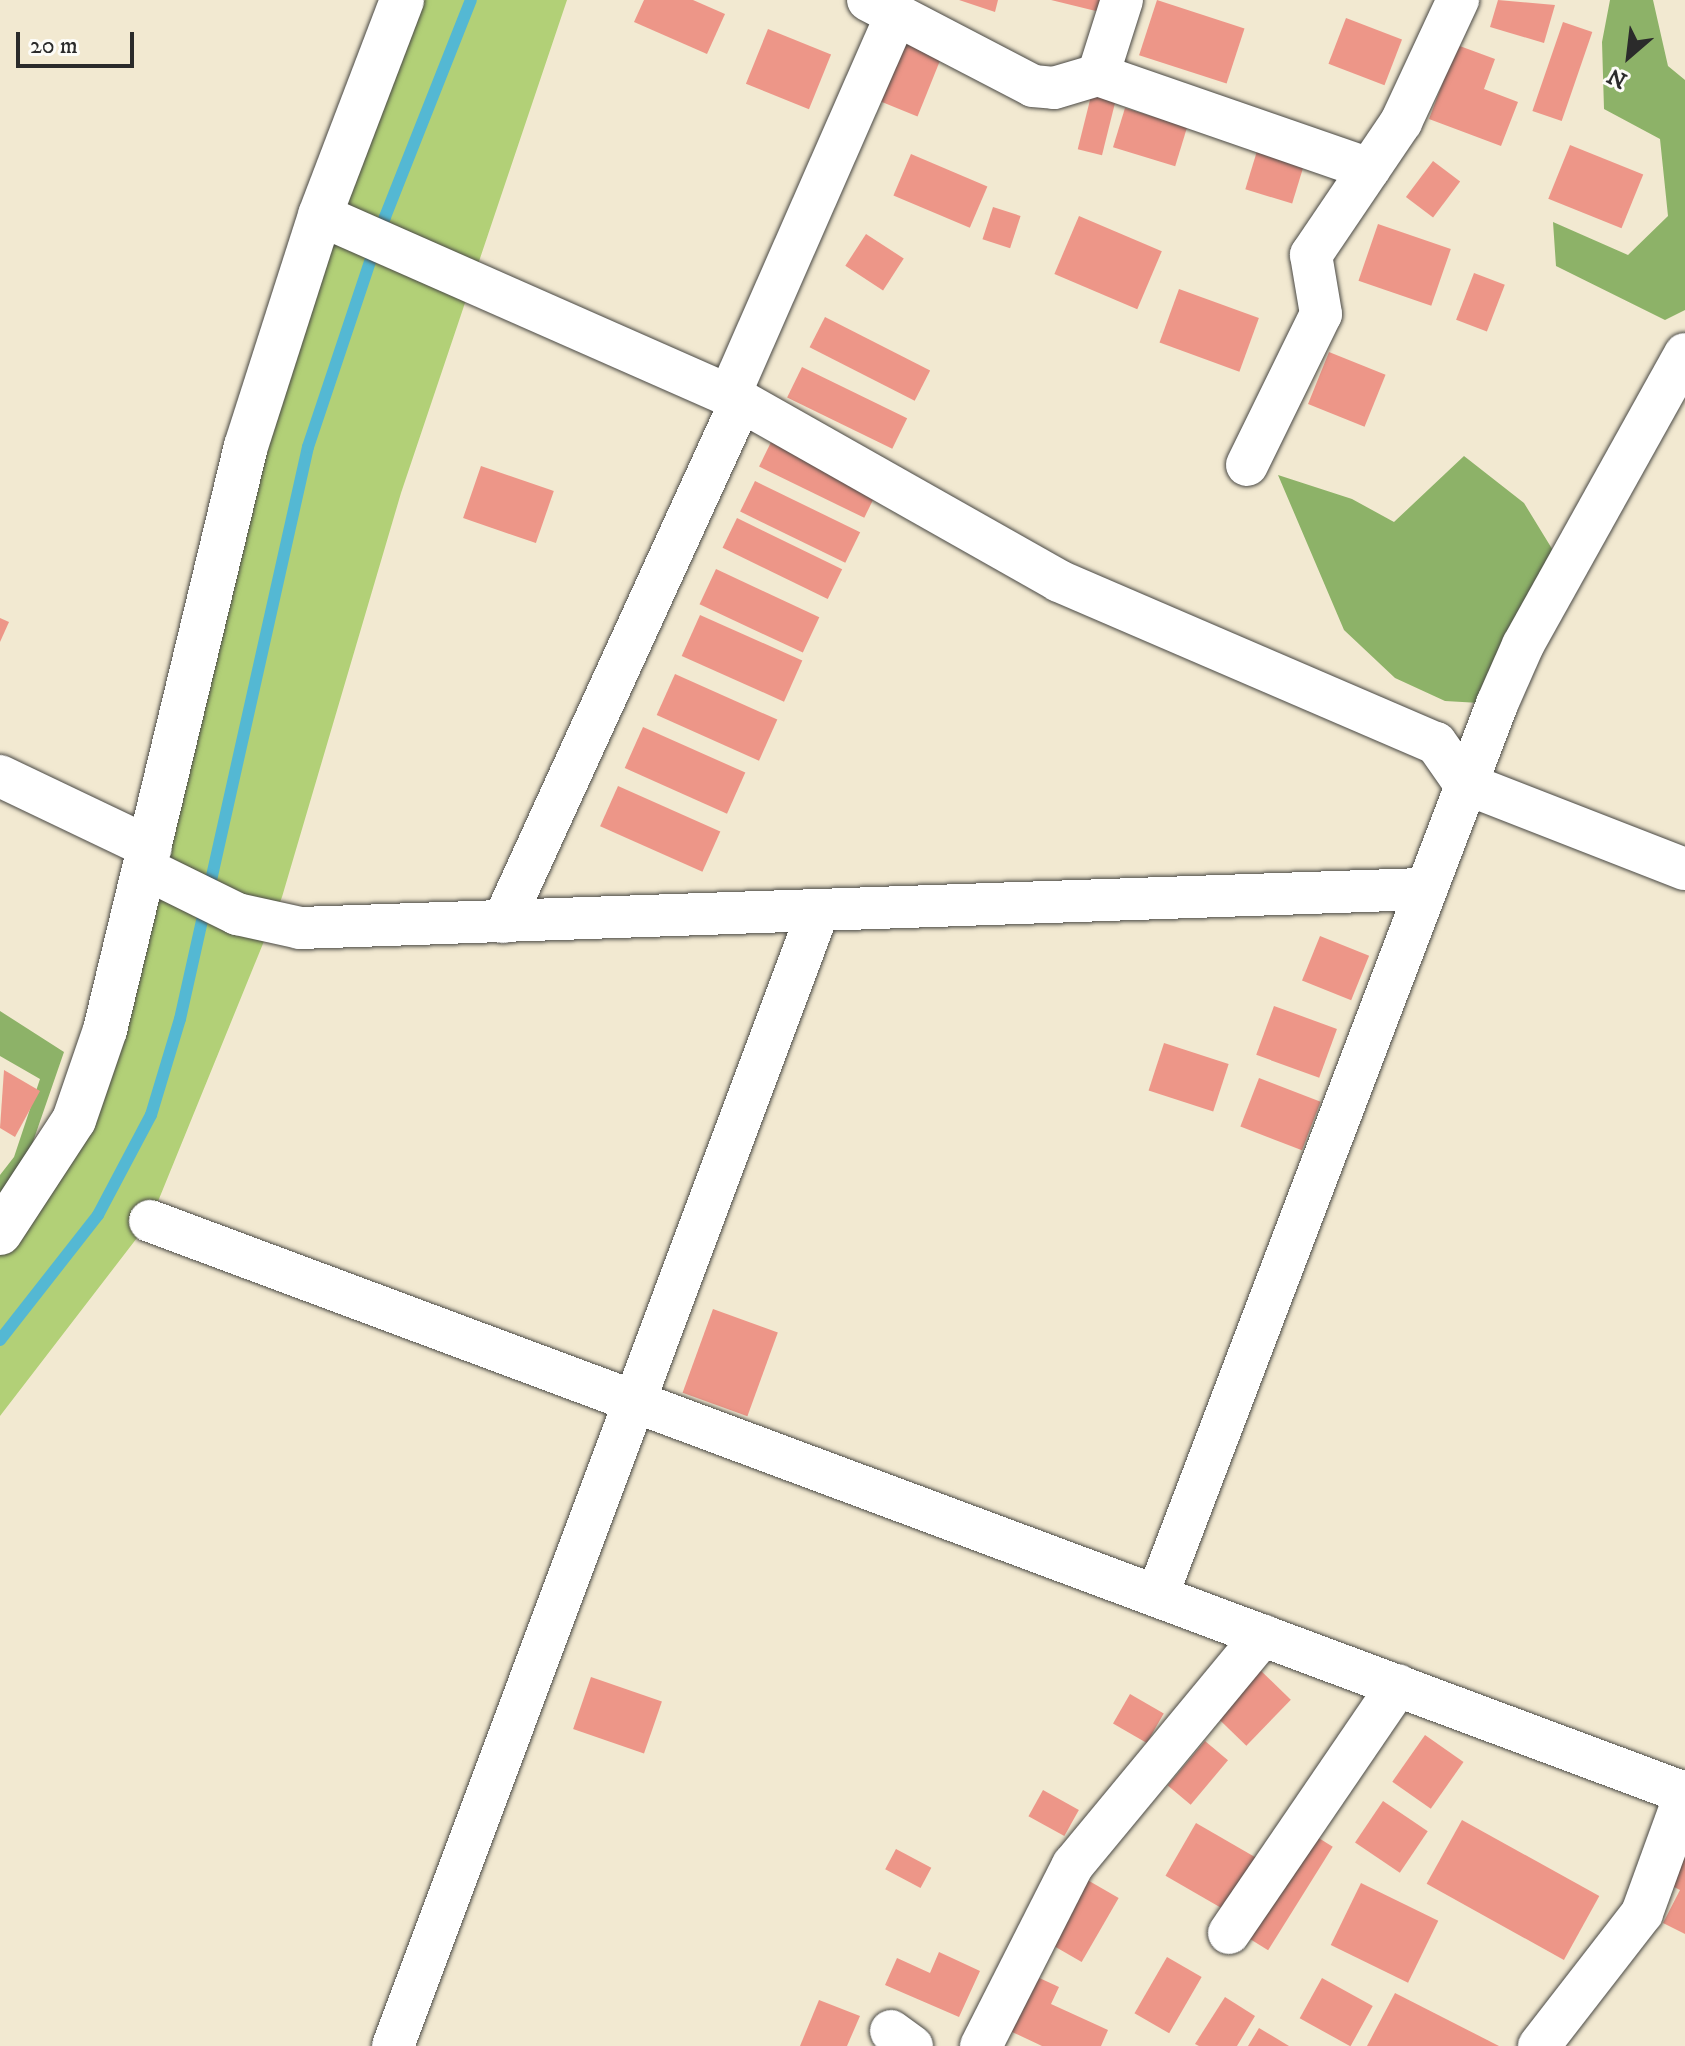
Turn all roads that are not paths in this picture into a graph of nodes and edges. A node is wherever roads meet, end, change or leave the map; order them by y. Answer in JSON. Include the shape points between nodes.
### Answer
{"nodes":[{"id":1,"x":402,"y":0,"type":"edge"},
{"id":2,"x":1122,"y":0,"type":"edge"},
{"id":3,"x":1458,"y":0,"type":"edge"},
{"id":4,"x":882,"y":7,"type":"edge"},
{"id":5,"x":1098,"y":75,"type":"junction"},
{"id":6,"x":1369,"y":169,"type":"junction"},
{"id":7,"x":332,"y":220,"type":"junction"},
{"id":8,"x":1685,"y":354,"type":"edge"},
{"id":9,"x":735,"y":398,"type":"junction"},
{"id":10,"x":1247,"y":465,"type":"dead end"},
{"id":11,"x":0,"y":776,"type":"edge"},
{"id":12,"x":1464,"y":783,"type":"junction"},
{"id":13,"x":148,"y":859,"type":"junction"},
{"id":14,"x":1685,"y":869,"type":"edge"},
{"id":15,"x":1424,"y":889,"type":"junction"},
{"id":16,"x":818,"y":912,"type":"junction"},
{"id":17,"x":503,"y":922,"type":"junction"},
{"id":18,"x":150,"y":1221,"type":"dead end"},
{"id":19,"x":0,"y":1233,"type":"edge"},
{"id":20,"x":638,"y":1402,"type":"junction"},
{"id":21,"x":1157,"y":1596,"type":"junction"},
{"id":22,"x":1263,"y":1635,"type":"junction"},
{"id":23,"x":1398,"y":1685,"type":"junction"},
{"id":24,"x":1685,"y":1794,"type":"edge"},
{"id":25,"x":1229,"y":1933,"type":"dead end"},
{"id":26,"x":393,"y":2046,"type":"edge"},
{"id":27,"x":981,"y":2046,"type":"edge"},
{"id":28,"x":1539,"y":2046,"type":"edge"}],
"edges":[{"from":1,"to":7,"type":"street"},
{"from":2,"to":5,"type":"street"},
{"from":3,"to":6,"type":"street","via":[[1401,122]]},
{"from":4,"to":5,"type":"street","via":[[1033,86],[1054,88]]},
{"from":4,"to":9,"type":"street"},
{"from":5,"to":6,"type":"street"},
{"from":6,"to":10,"type":"street","via":[[1311,255],[1321,314]]},
{"from":7,"to":9,"type":"street"},
{"from":7,"to":13,"type":"street","via":[[246,446]]},
{"from":8,"to":12,"type":"street","via":[[1523,645]]},
{"from":9,"to":12,"type":"street","via":[[1059,581],[1436,743]]},
{"from":9,"to":17,"type":"street"},
{"from":11,"to":13,"type":"street"},
{"from":12,"to":14,"type":"street"},
{"from":12,"to":15,"type":"street"},
{"from":13,"to":17,"type":"street","via":[[237,914],[300,928]]},
{"from":13,"to":19,"type":"street","via":[[105,1030],[74,1120]]},
{"from":15,"to":16,"type":"street"},
{"from":15,"to":21,"type":"street"},
{"from":16,"to":17,"type":"street"},
{"from":16,"to":20,"type":"street"},
{"from":18,"to":20,"type":"street"},
{"from":20,"to":21,"type":"street"},
{"from":20,"to":26,"type":"street"},
{"from":21,"to":22,"type":"street"},
{"from":22,"to":23,"type":"street"},
{"from":22,"to":27,"type":"street","via":[[1073,1865]]},
{"from":23,"to":24,"type":"street"},
{"from":23,"to":25,"type":"street"},
{"from":24,"to":28,"type":"street","via":[[1642,1913]]}]}
